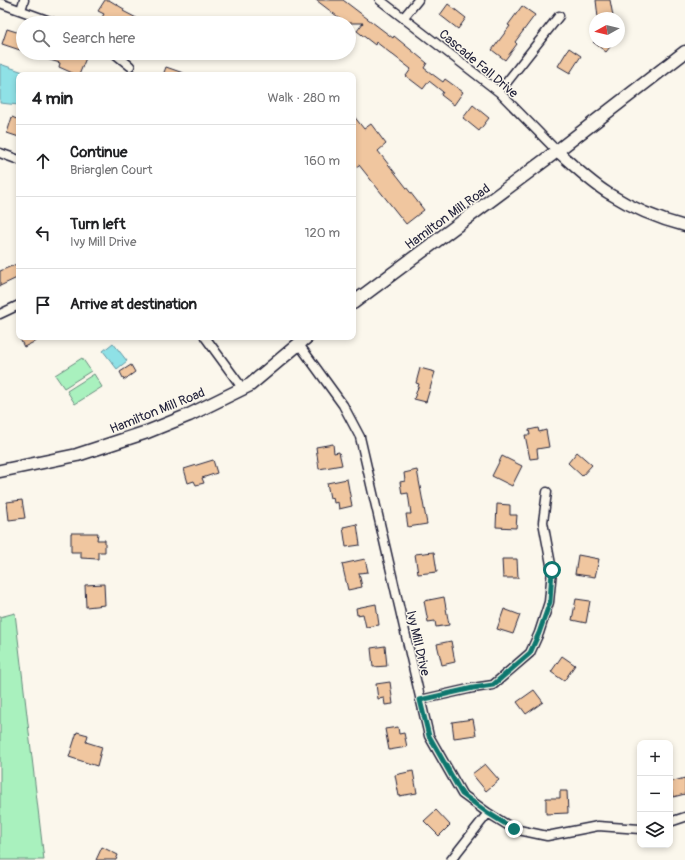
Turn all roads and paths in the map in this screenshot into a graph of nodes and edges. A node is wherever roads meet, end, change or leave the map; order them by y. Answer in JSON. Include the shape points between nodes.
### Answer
{"nodes":[{"id":1,"x":24,"y":0,"type":"edge"},
{"id":2,"x":380,"y":0,"type":"edge"},
{"id":3,"x":418,"y":0,"type":"edge"},
{"id":4,"x":0,"y":3,"type":"edge"},
{"id":5,"x":21,"y":10,"type":"junction"},
{"id":6,"x":37,"y":16,"type":"edge"},
{"id":7,"x":559,"y":16,"type":"dead end"},
{"id":8,"x":404,"y":17,"type":"junction"},
{"id":9,"x":685,"y":52,"type":"edge"},
{"id":10,"x":123,"y":60,"type":"edge"},
{"id":11,"x":130,"y":66,"type":"dead end"},
{"id":12,"x":499,"y":92,"type":"junction"},
{"id":13,"x":557,"y":152,"type":"junction"},
{"id":14,"x":0,"y":153,"type":"edge"},
{"id":15,"x":16,"y":159,"type":"edge"},
{"id":16,"x":685,"y":226,"type":"edge"},
{"id":17,"x":356,"y":301,"type":"edge"},
{"id":18,"x":16,"y":306,"type":"edge"},
{"id":19,"x":0,"y":314,"type":"edge"},
{"id":20,"x":207,"y":340,"type":"edge"},
{"id":21,"x":302,"y":340,"type":"edge"},
{"id":22,"x":243,"y":388,"type":"junction"},
{"id":23,"x":0,"y":471,"type":"edge"},
{"id":24,"x":547,"y":492,"type":"dead end"},
{"id":25,"x":420,"y":700,"type":"junction"},
{"id":26,"x":488,"y":813,"type":"junction"},
{"id":27,"x":685,"y":817,"type":"edge"},
{"id":28,"x":673,"y":821,"type":"edge"},
{"id":29,"x":637,"y":828,"type":"edge"},
{"id":30,"x":451,"y":860,"type":"edge"}],
"edges":[{"from":1,"to":5,"type":"street"},
{"from":2,"to":8,"type":"street","name":"Cascade Fall Drive"},
{"from":3,"to":8,"type":"street"},
{"from":4,"to":5,"type":"street"},
{"from":5,"to":6,"type":"street"},
{"from":7,"to":12,"type":"street"},
{"from":8,"to":12,"type":"street","name":"Cascade Fall Drive"},
{"from":9,"to":13,"type":"main road","name":"Hamilton Mill Road"},
{"from":10,"to":11,"type":"street"},
{"from":12,"to":13,"type":"street","name":"Cascade Fall Drive"},
{"from":13,"to":16,"type":"street","via":[[607,193],[634,208]]},
{"from":13,"to":17,"type":"main road","name":"Hamilton Mill Road"},
{"from":14,"to":15,"type":"street"},
{"from":18,"to":19,"type":"street"},
{"from":20,"to":22,"type":"street"},
{"from":21,"to":22,"type":"main road","name":"Hamilton Mill Road","via":[[250,385]]},
{"from":21,"to":25,"type":"street","name":"Ivy Mill Drive","via":[[360,437]]},
{"from":22,"to":23,"type":"main road","name":"Hamilton Mill Road","via":[[189,415],[147,432],[77,455]]},
{"from":24,"to":25,"type":"street","via":[[543,522],[552,570],[550,602],[530,653],[493,685]]},
{"from":25,"to":26,"type":"street","name":"Ivy Mill Drive","via":[[429,736],[462,794]]},
{"from":26,"to":29,"type":"street","name":"Ivy Mill Drive","via":[[514,829],[548,836],[598,826]]},
{"from":26,"to":30,"type":"street"},
{"from":27,"to":28,"type":"street"}]}
